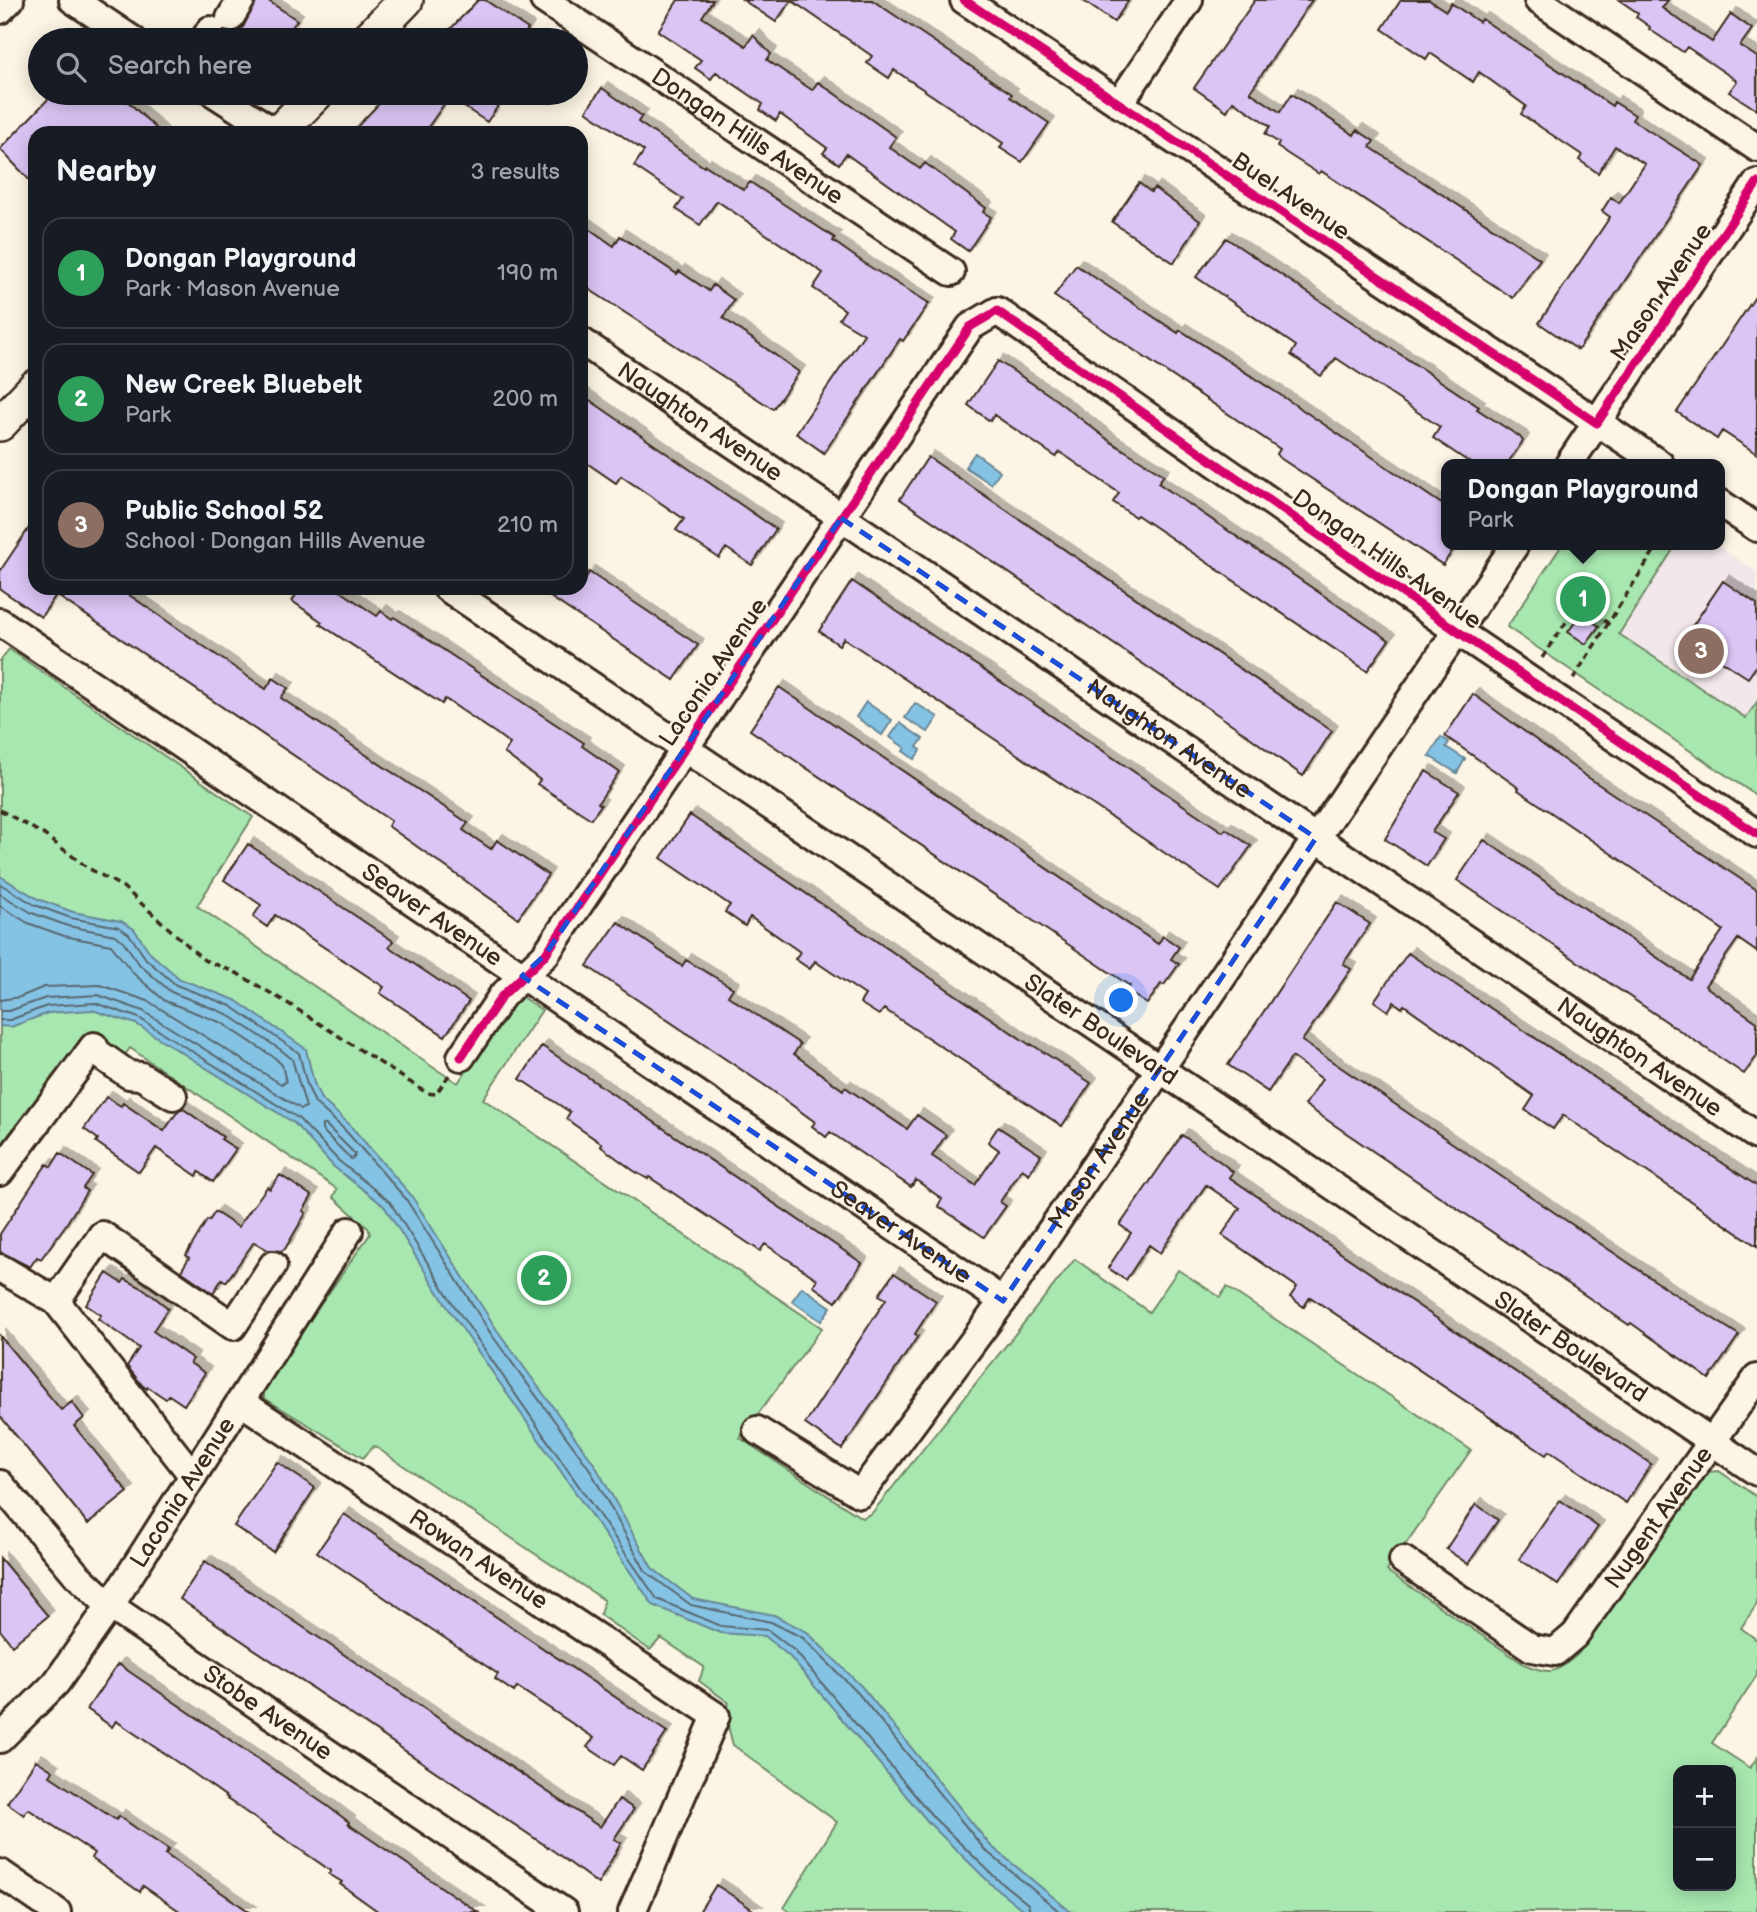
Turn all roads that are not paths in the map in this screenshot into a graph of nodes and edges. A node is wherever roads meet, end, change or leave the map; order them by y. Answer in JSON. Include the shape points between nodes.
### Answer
{"nodes":[{"id":1,"x":10,"y":0,"type":"edge"},
{"id":2,"x":73,"y":0,"type":"edge"},
{"id":3,"x":406,"y":0,"type":"edge"},
{"id":4,"x":544,"y":0,"type":"edge"},
{"id":5,"x":964,"y":0,"type":"edge"},
{"id":6,"x":1189,"y":0,"type":"edge"},
{"id":7,"x":1538,"y":0,"type":"edge"},
{"id":8,"x":0,"y":10,"type":"edge"},
{"id":9,"x":115,"y":28,"type":"edge"},
{"id":10,"x":379,"y":28,"type":"edge"},
{"id":11,"x":586,"y":28,"type":"edge"},
{"id":12,"x":588,"y":29,"type":"edge"},
{"id":13,"x":1119,"y":104,"type":"junction"},
{"id":14,"x":233,"y":105,"type":"edge"},
{"id":15,"x":305,"y":105,"type":"edge"},
{"id":16,"x":266,"y":126,"type":"edge"},
{"id":17,"x":284,"y":126,"type":"edge"},
{"id":18,"x":1757,"y":148,"type":"edge"},
{"id":19,"x":1757,"y":183,"type":"edge"},
{"id":20,"x":951,"y":272,"type":"dead end"},
{"id":21,"x":997,"y":311,"type":"joint"},
{"id":22,"x":588,"y":346,"type":"edge"},
{"id":23,"x":28,"y":394,"type":"edge"},
{"id":24,"x":1597,"y":423,"type":"junction"},
{"id":25,"x":0,"y":424,"type":"edge"},
{"id":26,"x":1572,"y":459,"type":"edge"},
{"id":27,"x":1652,"y":459,"type":"edge"},
{"id":28,"x":1725,"y":506,"type":"edge"},
{"id":29,"x":841,"y":518,"type":"junction"},
{"id":30,"x":1757,"y":528,"type":"edge"},
{"id":31,"x":1512,"y":550,"type":"edge"},
{"id":32,"x":457,"y":595,"type":"edge"},
{"id":33,"x":0,"y":622,"type":"edge"},
{"id":34,"x":1457,"y":631,"type":"junction"},
{"id":35,"x":684,"y":749,"type":"junction"},
{"id":36,"x":1757,"y":834,"type":"edge"},
{"id":37,"x":1317,"y":838,"type":"junction"},
{"id":38,"x":522,"y":976,"type":"junction"},
{"id":39,"x":461,"y":1057,"type":"road end"},
{"id":40,"x":1160,"y":1070,"type":"junction"},
{"id":41,"x":173,"y":1096,"type":"dead end"},
{"id":42,"x":1757,"y":1136,"type":"edge"},
{"id":43,"x":0,"y":1172,"type":"edge"},
{"id":44,"x":349,"y":1231,"type":"dead end"},
{"id":45,"x":273,"y":1265,"type":"dead end"},
{"id":46,"x":0,"y":1268,"type":"edge"},
{"id":47,"x":56,"y":1301,"type":"junction"},
{"id":48,"x":1003,"y":1301,"type":"junction"},
{"id":49,"x":1757,"y":1378,"type":"edge"},
{"id":50,"x":241,"y":1402,"type":"junction"},
{"id":51,"x":757,"y":1430,"type":"dead end"},
{"id":52,"x":1712,"y":1441,"type":"junction"},
{"id":53,"x":1757,"y":1472,"type":"edge"},
{"id":54,"x":193,"y":1476,"type":"junction"},
{"id":55,"x":0,"y":1484,"type":"edge"},
{"id":56,"x":1403,"y":1560,"type":"dead end"},
{"id":57,"x":110,"y":1606,"type":"junction"},
{"id":58,"x":0,"y":1739,"type":"edge"},
{"id":59,"x":0,"y":1873,"type":"edge"},
{"id":60,"x":57,"y":1912,"type":"edge"},
{"id":61,"x":564,"y":1912,"type":"edge"},
{"id":62,"x":632,"y":1912,"type":"edge"}],
"edges":[{"from":1,"to":8,"type":"street"},
{"from":2,"to":9,"type":"street"},
{"from":3,"to":10,"type":"main road"},
{"from":4,"to":11,"type":"street","name":"Dongan Hills Avenue"},
{"from":5,"to":13,"type":"street","name":"Buel Avenue"},
{"from":6,"to":13,"type":"street"},
{"from":7,"to":18,"type":"street"},
{"from":12,"to":20,"type":"street","name":"Dongan Hills Avenue"},
{"from":13,"to":24,"type":"street","name":"Buel Avenue"},
{"from":14,"to":16,"type":"street"},
{"from":15,"to":17,"type":"main road"},
{"from":19,"to":24,"type":"street","name":"Mason Avenue"},
{"from":21,"to":29,"type":"street","name":"Laconia Avenue","via":[[970,327]]},
{"from":21,"to":34,"type":"street","name":"Dongan Hills Avenue"},
{"from":22,"to":29,"type":"street","name":"Naughton Avenue"},
{"from":23,"to":25,"type":"main road"},
{"from":24,"to":26,"type":"street","name":"Mason Avenue"},
{"from":24,"to":27,"type":"street","name":"Buel Avenue"},
{"from":28,"to":30,"type":"street"},
{"from":29,"to":35,"type":"street","name":"Laconia Avenue"},
{"from":29,"to":37,"type":"street","name":"Naughton Avenue"},
{"from":31,"to":34,"type":"street","name":"Mason Avenue"},
{"from":32,"to":35,"type":"street","name":"Slater Boulevard"},
{"from":33,"to":38,"type":"street","name":"Seaver Avenue"},
{"from":34,"to":36,"type":"street","name":"Dongan Hills Avenue"},
{"from":34,"to":37,"type":"street","name":"Mason Avenue"},
{"from":35,"to":38,"type":"street","name":"Laconia Avenue","via":[[545,955]]},
{"from":35,"to":40,"type":"street","name":"Slater Boulevard"},
{"from":37,"to":40,"type":"street","name":"Mason Avenue"},
{"from":37,"to":42,"type":"street","name":"Naughton Avenue"},
{"from":38,"to":39,"type":"street","name":"Laconia Avenue","via":[[502,996]]},
{"from":38,"to":48,"type":"street","name":"Seaver Avenue"},
{"from":40,"to":48,"type":"street","name":"Mason Avenue"},
{"from":40,"to":52,"type":"street","name":"Slater Boulevard"},
{"from":41,"to":43,"type":"street","via":[[141,1076],[129,1074],[93,1048]]},
{"from":44,"to":50,"type":"street","name":"Laconia Avenue"},
{"from":45,"to":47,"type":"street","via":[[233,1326],[102,1235]]},
{"from":46,"to":47,"type":"street"},
{"from":47,"to":54,"type":"street"},
{"from":48,"to":51,"type":"street","name":"Mason Avenue","via":[[860,1494]]},
{"from":49,"to":52,"type":"street","name":"Nugent Avenue"},
{"from":50,"to":54,"type":"street","name":"Laconia Avenue"},
{"from":50,"to":62,"type":"street","name":"Rowan Avenue","via":[[716,1716]]},
{"from":52,"to":53,"type":"street","name":"Slater Boulevard"},
{"from":52,"to":56,"type":"street","name":"Nugent Avenue","via":[[1576,1635],[1555,1651],[1532,1648]]},
{"from":54,"to":57,"type":"street","name":"Laconia Avenue"},
{"from":55,"to":57,"type":"street","name":"Stobe Avenue","via":[[76,1574]]},
{"from":57,"to":58,"type":"street","name":"Laconia Avenue","via":[[56,1683]]},
{"from":57,"to":61,"type":"street","name":"Stobe Avenue"},
{"from":59,"to":60,"type":"street"}]}
